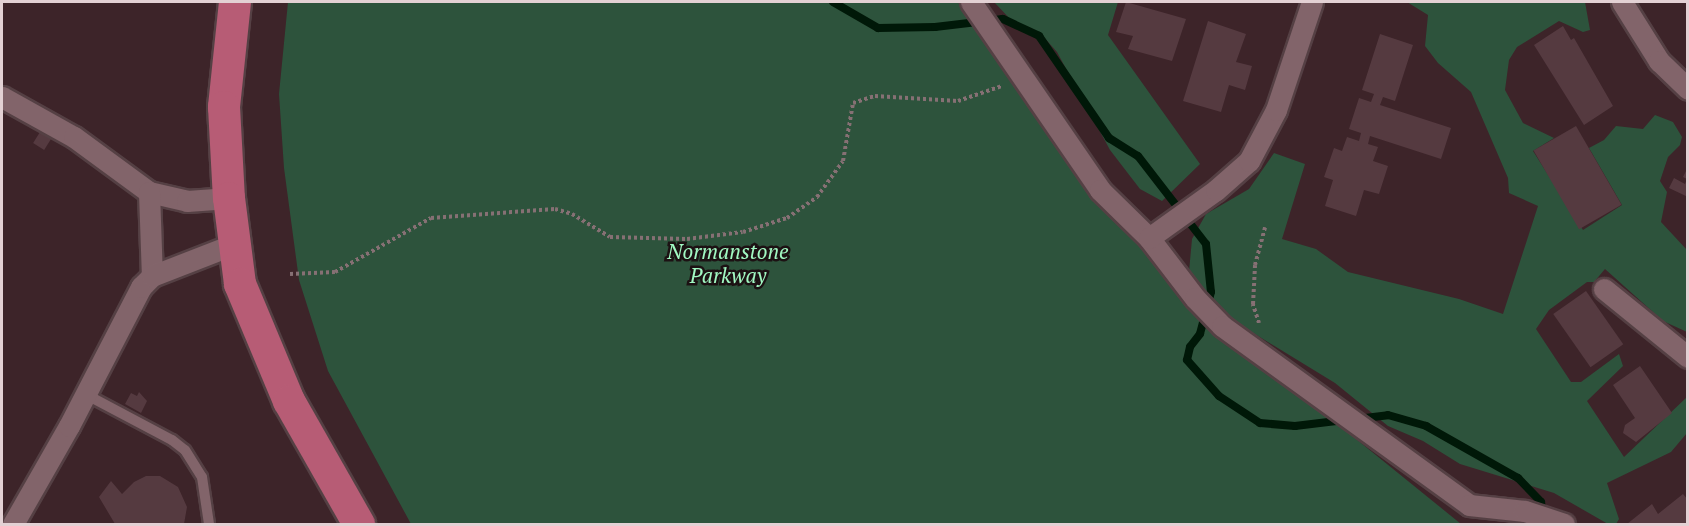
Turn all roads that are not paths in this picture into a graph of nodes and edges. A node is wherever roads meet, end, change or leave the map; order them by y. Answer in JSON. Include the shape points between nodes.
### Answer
{"nodes":[{"id":1,"x":235,"y":2,"type":"edge"},
{"id":2,"x":1312,"y":2,"type":"edge"},
{"id":3,"x":1622,"y":2,"type":"edge"},
{"id":4,"x":975,"y":6,"type":"edge"},
{"id":5,"x":1688,"y":88,"type":"edge"},
{"id":6,"x":2,"y":97,"type":"edge"},
{"id":7,"x":149,"y":192,"type":"junction"},
{"id":8,"x":229,"y":198,"type":"junction"},
{"id":9,"x":1149,"y":238,"type":"junction"},
{"id":10,"x":234,"y":244,"type":"junction"},
{"id":11,"x":152,"y":276,"type":"junction"},
{"id":12,"x":1604,"y":289,"type":"dead end"},
{"id":13,"x":1688,"y":357,"type":"edge"},
{"id":14,"x":85,"y":394,"type":"junction"},
{"id":15,"x":1469,"y":505,"type":"junction"},
{"id":16,"x":1560,"y":522,"type":"edge"},
{"id":17,"x":13,"y":525,"type":"edge"},
{"id":18,"x":209,"y":525,"type":"edge"},
{"id":19,"x":359,"y":525,"type":"edge"},
{"id":20,"x":1482,"y":525,"type":"edge"}],
"edges":[{"from":1,"to":8,"type":"main road","via":[[224,107]]},
{"from":2,"to":9,"type":"street","via":[[1276,110],[1259,146],[1242,169]]},
{"from":3,"to":5,"type":"street","via":[[1659,61]]},
{"from":4,"to":9,"type":"street","via":[[1100,190]]},
{"from":6,"to":7,"type":"street","via":[[74,137]]},
{"from":7,"to":8,"type":"street","via":[[187,201]]},
{"from":7,"to":11,"type":"street"},
{"from":8,"to":10,"type":"main road"},
{"from":9,"to":15,"type":"street","via":[[1222,326]]},
{"from":10,"to":11,"type":"street"},
{"from":10,"to":19,"type":"main road","via":[[240,285],[266,353]]},
{"from":11,"to":14,"type":"street","via":[[133,298]]},
{"from":12,"to":13,"type":"street"},
{"from":14,"to":17,"type":"street"},
{"from":14,"to":18,"type":"lane","via":[[185,450],[202,477]]},
{"from":15,"to":16,"type":"street","via":[[1525,511]]},
{"from":15,"to":20,"type":"street"}]}
